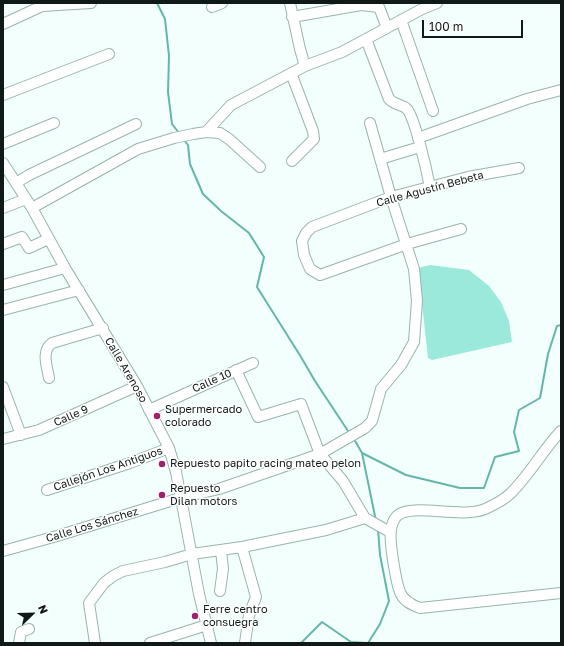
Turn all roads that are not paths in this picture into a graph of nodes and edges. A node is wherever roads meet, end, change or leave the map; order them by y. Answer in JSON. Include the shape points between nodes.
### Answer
{"nodes":[{"id":1,"x":91,"y":3,"type":"edge"},
{"id":2,"x":290,"y":3,"type":"edge"},
{"id":3,"x":438,"y":3,"type":"edge"},
{"id":4,"x":40,"y":5,"type":"edge"},
{"id":5,"x":421,"y":6,"type":"edge"},
{"id":6,"x":292,"y":17,"type":"junction"},
{"id":7,"x":401,"y":20,"type":"junction"},
{"id":8,"x":3,"y":24,"type":"edge"},
{"id":9,"x":387,"y":28,"type":"junction"},
{"id":10,"x":366,"y":39,"type":"junction"},
{"id":11,"x":109,"y":54,"type":"dead end"},
{"id":12,"x":305,"y":66,"type":"junction"},
{"id":13,"x":291,"y":73,"type":"junction"},
{"id":14,"x":561,"y":90,"type":"edge"},
{"id":15,"x":3,"y":95,"type":"edge"},
{"id":16,"x":433,"y":111,"type":"dead end"},
{"id":17,"x":54,"y":123,"type":"dead end"},
{"id":18,"x":370,"y":123,"type":"dead end"},
{"id":19,"x":136,"y":124,"type":"dead end"},
{"id":20,"x":206,"y":132,"type":"junction"},
{"id":21,"x":419,"y":142,"type":"junction"},
{"id":22,"x":3,"y":144,"type":"edge"},
{"id":23,"x":380,"y":159,"type":"junction"},
{"id":24,"x":292,"y":161,"type":"dead end"},
{"id":25,"x":3,"y":163,"type":"edge"},
{"id":26,"x":260,"y":167,"type":"dead end"},
{"id":27,"x":519,"y":168,"type":"dead end"},
{"id":28,"x":16,"y":184,"type":"junction"},
{"id":29,"x":430,"y":187,"type":"junction"},
{"id":30,"x":390,"y":197,"type":"junction"},
{"id":31,"x":29,"y":204,"type":"junction"},
{"id":32,"x":3,"y":208,"type":"edge"},
{"id":33,"x":461,"y":229,"type":"dead end"},
{"id":34,"x":48,"y":239,"type":"junction"},
{"id":35,"x":3,"y":244,"type":"edge"},
{"id":36,"x":407,"y":244,"type":"junction"},
{"id":37,"x":65,"y":268,"type":"junction"},
{"id":38,"x":3,"y":285,"type":"edge"},
{"id":39,"x":79,"y":290,"type":"junction"},
{"id":40,"x":3,"y":310,"type":"edge"},
{"id":41,"x":103,"y":328,"type":"junction"},
{"id":42,"x":253,"y":363,"type":"dead end"},
{"id":43,"x":236,"y":370,"type":"junction"},
{"id":44,"x":49,"y":378,"type":"dead end"},
{"id":45,"x":137,"y":386,"type":"junction"},
{"id":46,"x":3,"y":387,"type":"edge"},
{"id":47,"x":149,"y":410,"type":"junction"},
{"id":48,"x":561,"y":431,"type":"edge"},
{"id":49,"x":20,"y":435,"type":"junction"},
{"id":50,"x":3,"y":439,"type":"edge"},
{"id":51,"x":169,"y":448,"type":"junction"},
{"id":52,"x":320,"y":454,"type":"junction"},
{"id":53,"x":47,"y":490,"type":"dead end"},
{"id":54,"x":180,"y":498,"type":"junction"},
{"id":55,"x":367,"y":519,"type":"junction"},
{"id":56,"x":387,"y":530,"type":"junction"},
{"id":57,"x":242,"y":547,"type":"junction"},
{"id":58,"x":221,"y":550,"type":"junction"},
{"id":59,"x":3,"y":551,"type":"edge"},
{"id":60,"x":192,"y":554,"type":"junction"},
{"id":61,"x":220,"y":591,"type":"dead end"},
{"id":62,"x":561,"y":593,"type":"edge"},
{"id":63,"x":207,"y":625,"type":"junction"},
{"id":64,"x":29,"y":629,"type":"dead end"},
{"id":65,"x":19,"y":643,"type":"edge"},
{"id":66,"x":95,"y":643,"type":"edge"},
{"id":67,"x":150,"y":643,"type":"edge"},
{"id":68,"x":211,"y":643,"type":"edge"},
{"id":69,"x":245,"y":643,"type":"edge"}],
"edges":[{"from":1,"to":4,"type":"street"},
{"from":2,"to":6,"type":"street"},
{"from":3,"to":5,"type":"street"},
{"from":4,"to":8,"type":"street"},
{"from":5,"to":7,"type":"street"},
{"from":6,"to":9,"type":"street","via":[[361,5],[379,8]]},
{"from":6,"to":12,"type":"street"},
{"from":7,"to":9,"type":"street"},
{"from":7,"to":16,"type":"street"},
{"from":9,"to":10,"type":"street"},
{"from":10,"to":12,"type":"street","via":[[342,52]]},
{"from":10,"to":21,"type":"street","via":[[389,99],[408,110]]},
{"from":11,"to":15,"type":"street"},
{"from":12,"to":13,"type":"street"},
{"from":13,"to":20,"type":"street","via":[[231,104]]},
{"from":13,"to":24,"type":"street","via":[[314,139]]},
{"from":14,"to":21,"type":"street","via":[[527,99]]},
{"from":17,"to":22,"type":"street"},
{"from":18,"to":23,"type":"street"},
{"from":19,"to":28,"type":"street","via":[[28,175]]},
{"from":20,"to":26,"type":"street","via":[[220,134],[229,139]]},
{"from":20,"to":31,"type":"street","via":[[138,149]]},
{"from":21,"to":23,"type":"street"},
{"from":21,"to":29,"type":"street"},
{"from":23,"to":30,"type":"street"},
{"from":25,"to":28,"type":"street","name":"Calle Arenoso"},
{"from":27,"to":29,"type":"street","name":"Calle Agustín Bebeta"},
{"from":28,"to":31,"type":"street","name":"Calle Arenoso"},
{"from":29,"to":30,"type":"street","name":"Calle Agustín Bebeta"},
{"from":30,"to":36,"type":"street"},
{"from":30,"to":36,"type":"street","name":"Calle Agustín Bebeta","via":[[312,227],[302,241],[304,255],[310,269],[320,274]]},
{"from":31,"to":32,"type":"street"},
{"from":31,"to":34,"type":"street","name":"Calle Arenoso"},
{"from":33,"to":36,"type":"street","name":"Calle Agustín Bebeta"},
{"from":34,"to":35,"type":"street","via":[[29,248],[22,237]]},
{"from":34,"to":37,"type":"street","name":"Calle Arenoso"},
{"from":36,"to":52,"type":"street","name":"Calle Los Sánchez","via":[[414,269],[417,301],[414,342],[401,365],[381,389],[372,421],[365,428]]},
{"from":37,"to":38,"type":"street"},
{"from":37,"to":39,"type":"street","name":"Calle Arenoso"},
{"from":39,"to":40,"type":"street"},
{"from":39,"to":41,"type":"street","name":"Calle Arenoso"},
{"from":41,"to":44,"type":"street","via":[[48,346],[45,352]]},
{"from":41,"to":45,"type":"street","name":"Calle Arenoso"},
{"from":42,"to":43,"type":"street","name":"Calle 10"},
{"from":43,"to":47,"type":"street","name":"Calle 10"},
{"from":43,"to":52,"type":"street","via":[[258,417],[301,404]]},
{"from":45,"to":47,"type":"street","name":"Calle Arenoso"},
{"from":45,"to":49,"type":"street","name":"Calle 9","via":[[39,430]]},
{"from":46,"to":49,"type":"street"},
{"from":47,"to":51,"type":"street","name":"Calle Arenoso"},
{"from":48,"to":56,"type":"street","via":[[511,493],[500,501],[473,512],[407,512],[398,515]]},
{"from":49,"to":50,"type":"street","name":"Calle 9"},
{"from":51,"to":53,"type":"street","name":"Callejón Los Antiguos"},
{"from":51,"to":54,"type":"street","name":"Calle Arenoso"},
{"from":52,"to":54,"type":"street","name":"Calle Los Sánchez","via":[[220,489]]},
{"from":52,"to":55,"type":"street","via":[[342,481]]},
{"from":54,"to":59,"type":"street","name":"Calle Los Sánchez"},
{"from":54,"to":60,"type":"street","name":"Calle Arenoso"},
{"from":55,"to":56,"type":"street"},
{"from":55,"to":57,"type":"street"},
{"from":56,"to":62,"type":"street","via":[[400,593],[411,605],[420,608]]},
{"from":57,"to":58,"type":"street"},
{"from":57,"to":69,"type":"street","via":[[256,597],[249,615]]},
{"from":58,"to":60,"type":"street"},
{"from":58,"to":61,"type":"street","via":[[223,569]]},
{"from":60,"to":63,"type":"street","name":"Calle Arenoso"},
{"from":60,"to":66,"type":"street","via":[[123,571],[104,583],[89,604]]},
{"from":63,"to":67,"type":"street"},
{"from":63,"to":68,"type":"street","name":"Calle Arenoso"},
{"from":64,"to":65,"type":"street","via":[[21,632]]}]}
